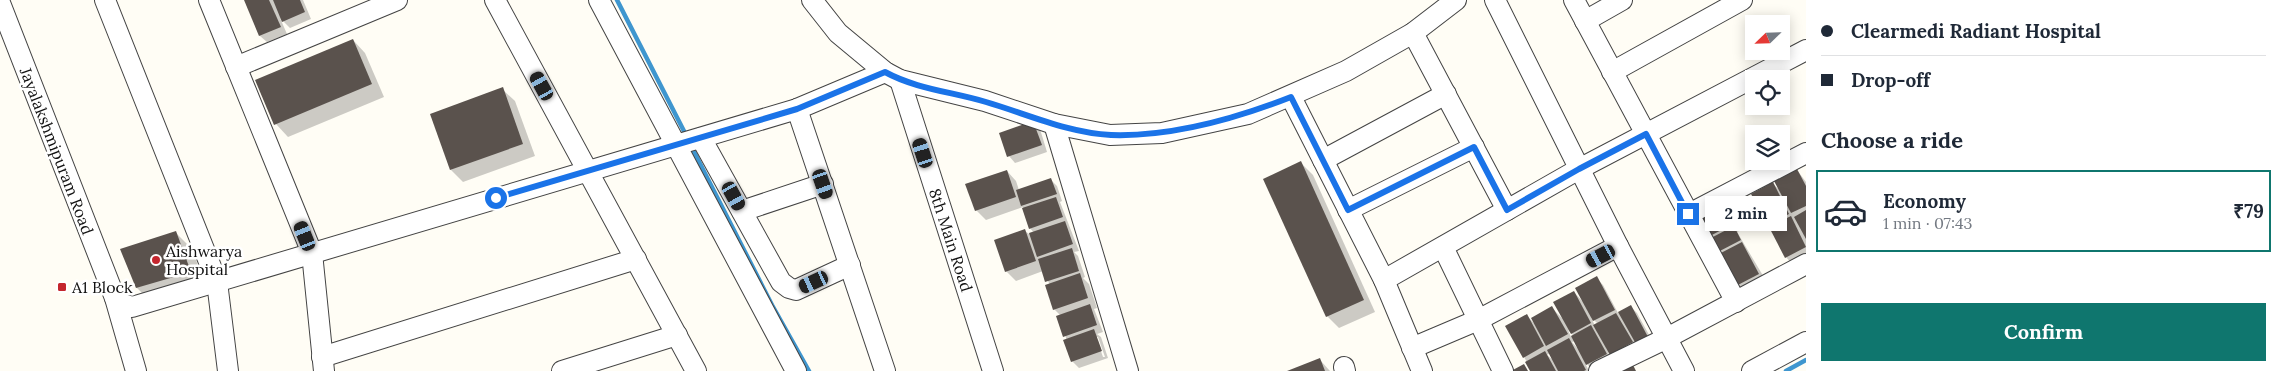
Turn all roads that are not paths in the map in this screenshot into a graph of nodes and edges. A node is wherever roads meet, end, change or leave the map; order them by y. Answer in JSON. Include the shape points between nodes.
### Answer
{"nodes":[{"id":1,"x":105,"y":0,"type":"edge"},
{"id":2,"x":209,"y":0,"type":"edge"},
{"id":3,"x":397,"y":0,"type":"edge"},
{"id":4,"x":495,"y":0,"type":"edge"},
{"id":5,"x":599,"y":0,"type":"edge"},
{"id":6,"x":812,"y":0,"type":"edge"},
{"id":7,"x":1456,"y":0,"type":"edge"},
{"id":8,"x":1495,"y":0,"type":"edge"},
{"id":9,"x":1574,"y":0,"type":"edge"},
{"id":10,"x":1622,"y":0,"type":"edge"},
{"id":11,"x":1742,"y":0,"type":"edge"},
{"id":12,"x":0,"y":3,"type":"edge"},
{"id":13,"x":1585,"y":21,"type":"junction"},
{"id":14,"x":1413,"y":33,"type":"junction"},
{"id":15,"x":1806,"y":50,"type":"edge"},
{"id":16,"x":236,"y":67,"type":"junction"},
{"id":17,"x":1612,"y":72,"type":"junction"},
{"id":18,"x":892,"y":76,"type":"junction"},
{"id":19,"x":1446,"y":94,"type":"junction"},
{"id":20,"x":1291,"y":97,"type":"junction"},
{"id":21,"x":797,"y":109,"type":"junction"},
{"id":22,"x":1054,"y":124,"type":"junction"},
{"id":23,"x":1646,"y":134,"type":"junction"},
{"id":24,"x":701,"y":138,"type":"junction"},
{"id":25,"x":676,"y":145,"type":"junction"},
{"id":26,"x":1474,"y":147,"type":"junction"},
{"id":27,"x":1806,"y":153,"type":"edge"},
{"id":28,"x":1323,"y":160,"type":"junction"},
{"id":29,"x":1579,"y":169,"type":"junction"},
{"id":30,"x":589,"y":171,"type":"junction"},
{"id":31,"x":823,"y":184,"type":"junction"},
{"id":32,"x":1348,"y":210,"type":"junction"},
{"id":33,"x":1507,"y":210,"type":"junction"},
{"id":34,"x":742,"y":211,"type":"junction"},
{"id":35,"x":1688,"y":214,"type":"junction"},
{"id":36,"x":1618,"y":246,"type":"junction"},
{"id":37,"x":1443,"y":247,"type":"junction"},
{"id":38,"x":312,"y":253,"type":"junction"},
{"id":39,"x":636,"y":259,"type":"junction"},
{"id":40,"x":1806,"y":264,"type":"edge"},
{"id":41,"x":850,"y":265,"type":"junction"},
{"id":42,"x":1384,"y":280,"type":"junction"},
{"id":43,"x":217,"y":282,"type":"junction"},
{"id":44,"x":115,"y":298,"type":"junction"},
{"id":45,"x":1736,"y":302,"type":"junction"},
{"id":46,"x":1478,"y":320,"type":"junction"},
{"id":47,"x":677,"y":335,"type":"junction"},
{"id":48,"x":1665,"y":339,"type":"junction"},
{"id":49,"x":1806,"y":342,"type":"edge"},
{"id":50,"x":1412,"y":348,"type":"junction"},
{"id":51,"x":323,"y":364,"type":"edge"},
{"id":52,"x":136,"y":371,"type":"edge"},
{"id":53,"x":228,"y":371,"type":"edge"},
{"id":54,"x":562,"y":371,"type":"edge"},
{"id":55,"x":696,"y":371,"type":"edge"},
{"id":56,"x":796,"y":371,"type":"edge"},
{"id":57,"x":885,"y":371,"type":"edge"},
{"id":58,"x":993,"y":371,"type":"edge"},
{"id":59,"x":1128,"y":371,"type":"edge"},
{"id":60,"x":1422,"y":371,"type":"edge"},
{"id":61,"x":1503,"y":371,"type":"edge"},
{"id":62,"x":1599,"y":371,"type":"edge"},
{"id":63,"x":1684,"y":371,"type":"edge"},
{"id":64,"x":1752,"y":371,"type":"edge"}],
"edges":[{"from":1,"to":43,"type":"street"},
{"from":2,"to":16,"type":"street"},
{"from":3,"to":16,"type":"street"},
{"from":4,"to":30,"type":"street"},
{"from":5,"to":25,"type":"street"},
{"from":6,"to":18,"type":"street","via":[[838,33]]},
{"from":7,"to":14,"type":"street"},
{"from":8,"to":29,"type":"street"},
{"from":9,"to":13,"type":"street"},
{"from":10,"to":13,"type":"street"},
{"from":11,"to":17,"type":"street"},
{"from":12,"to":44,"type":"street","name":"Jayalakshmipuram Road"},
{"from":13,"to":17,"type":"street"},
{"from":14,"to":19,"type":"street"},
{"from":14,"to":20,"type":"street","via":[[1346,72]]},
{"from":15,"to":23,"type":"street"},
{"from":16,"to":38,"type":"street"},
{"from":17,"to":23,"type":"street"},
{"from":18,"to":21,"type":"street"},
{"from":18,"to":22,"type":"street"},
{"from":18,"to":58,"type":"street","name":"8th Main Road"},
{"from":19,"to":26,"type":"street"},
{"from":19,"to":28,"type":"street"},
{"from":20,"to":22,"type":"street","via":[[1248,114],[1162,133],[1110,135]]},
{"from":20,"to":28,"type":"street"},
{"from":21,"to":24,"type":"street"},
{"from":21,"to":31,"type":"street"},
{"from":22,"to":59,"type":"street"},
{"from":23,"to":29,"type":"street"},
{"from":23,"to":35,"type":"street"},
{"from":24,"to":25,"type":"street"},
{"from":24,"to":34,"type":"street"},
{"from":25,"to":30,"type":"street"},
{"from":25,"to":56,"type":"street"},
{"from":26,"to":32,"type":"street"},
{"from":26,"to":33,"type":"street"},
{"from":27,"to":35,"type":"street"},
{"from":28,"to":32,"type":"street"},
{"from":29,"to":33,"type":"street"},
{"from":29,"to":36,"type":"street"},
{"from":30,"to":38,"type":"street"},
{"from":30,"to":39,"type":"street"},
{"from":31,"to":34,"type":"street"},
{"from":31,"to":41,"type":"street"},
{"from":32,"to":42,"type":"street"},
{"from":33,"to":37,"type":"street"},
{"from":34,"to":41,"type":"street","via":[[781,282],[789,288],[796,290]]},
{"from":35,"to":45,"type":"street"},
{"from":36,"to":46,"type":"street"},
{"from":36,"to":48,"type":"street"},
{"from":37,"to":42,"type":"street"},
{"from":37,"to":46,"type":"street"},
{"from":38,"to":43,"type":"street"},
{"from":38,"to":51,"type":"street"},
{"from":39,"to":47,"type":"street"},
{"from":39,"to":51,"type":"street"},
{"from":40,"to":45,"type":"street"},
{"from":41,"to":57,"type":"street"},
{"from":42,"to":50,"type":"street"},
{"from":43,"to":44,"type":"street","via":[[132,307]]},
{"from":43,"to":53,"type":"street"},
{"from":44,"to":52,"type":"street","name":"Jayalakshmipuram Road"},
{"from":45,"to":48,"type":"street"},
{"from":46,"to":50,"type":"street"},
{"from":46,"to":61,"type":"street"},
{"from":47,"to":54,"type":"street"},
{"from":47,"to":55,"type":"street"},
{"from":48,"to":62,"type":"street"},
{"from":48,"to":63,"type":"street"},
{"from":49,"to":64,"type":"street"},
{"from":50,"to":60,"type":"street"}]}
